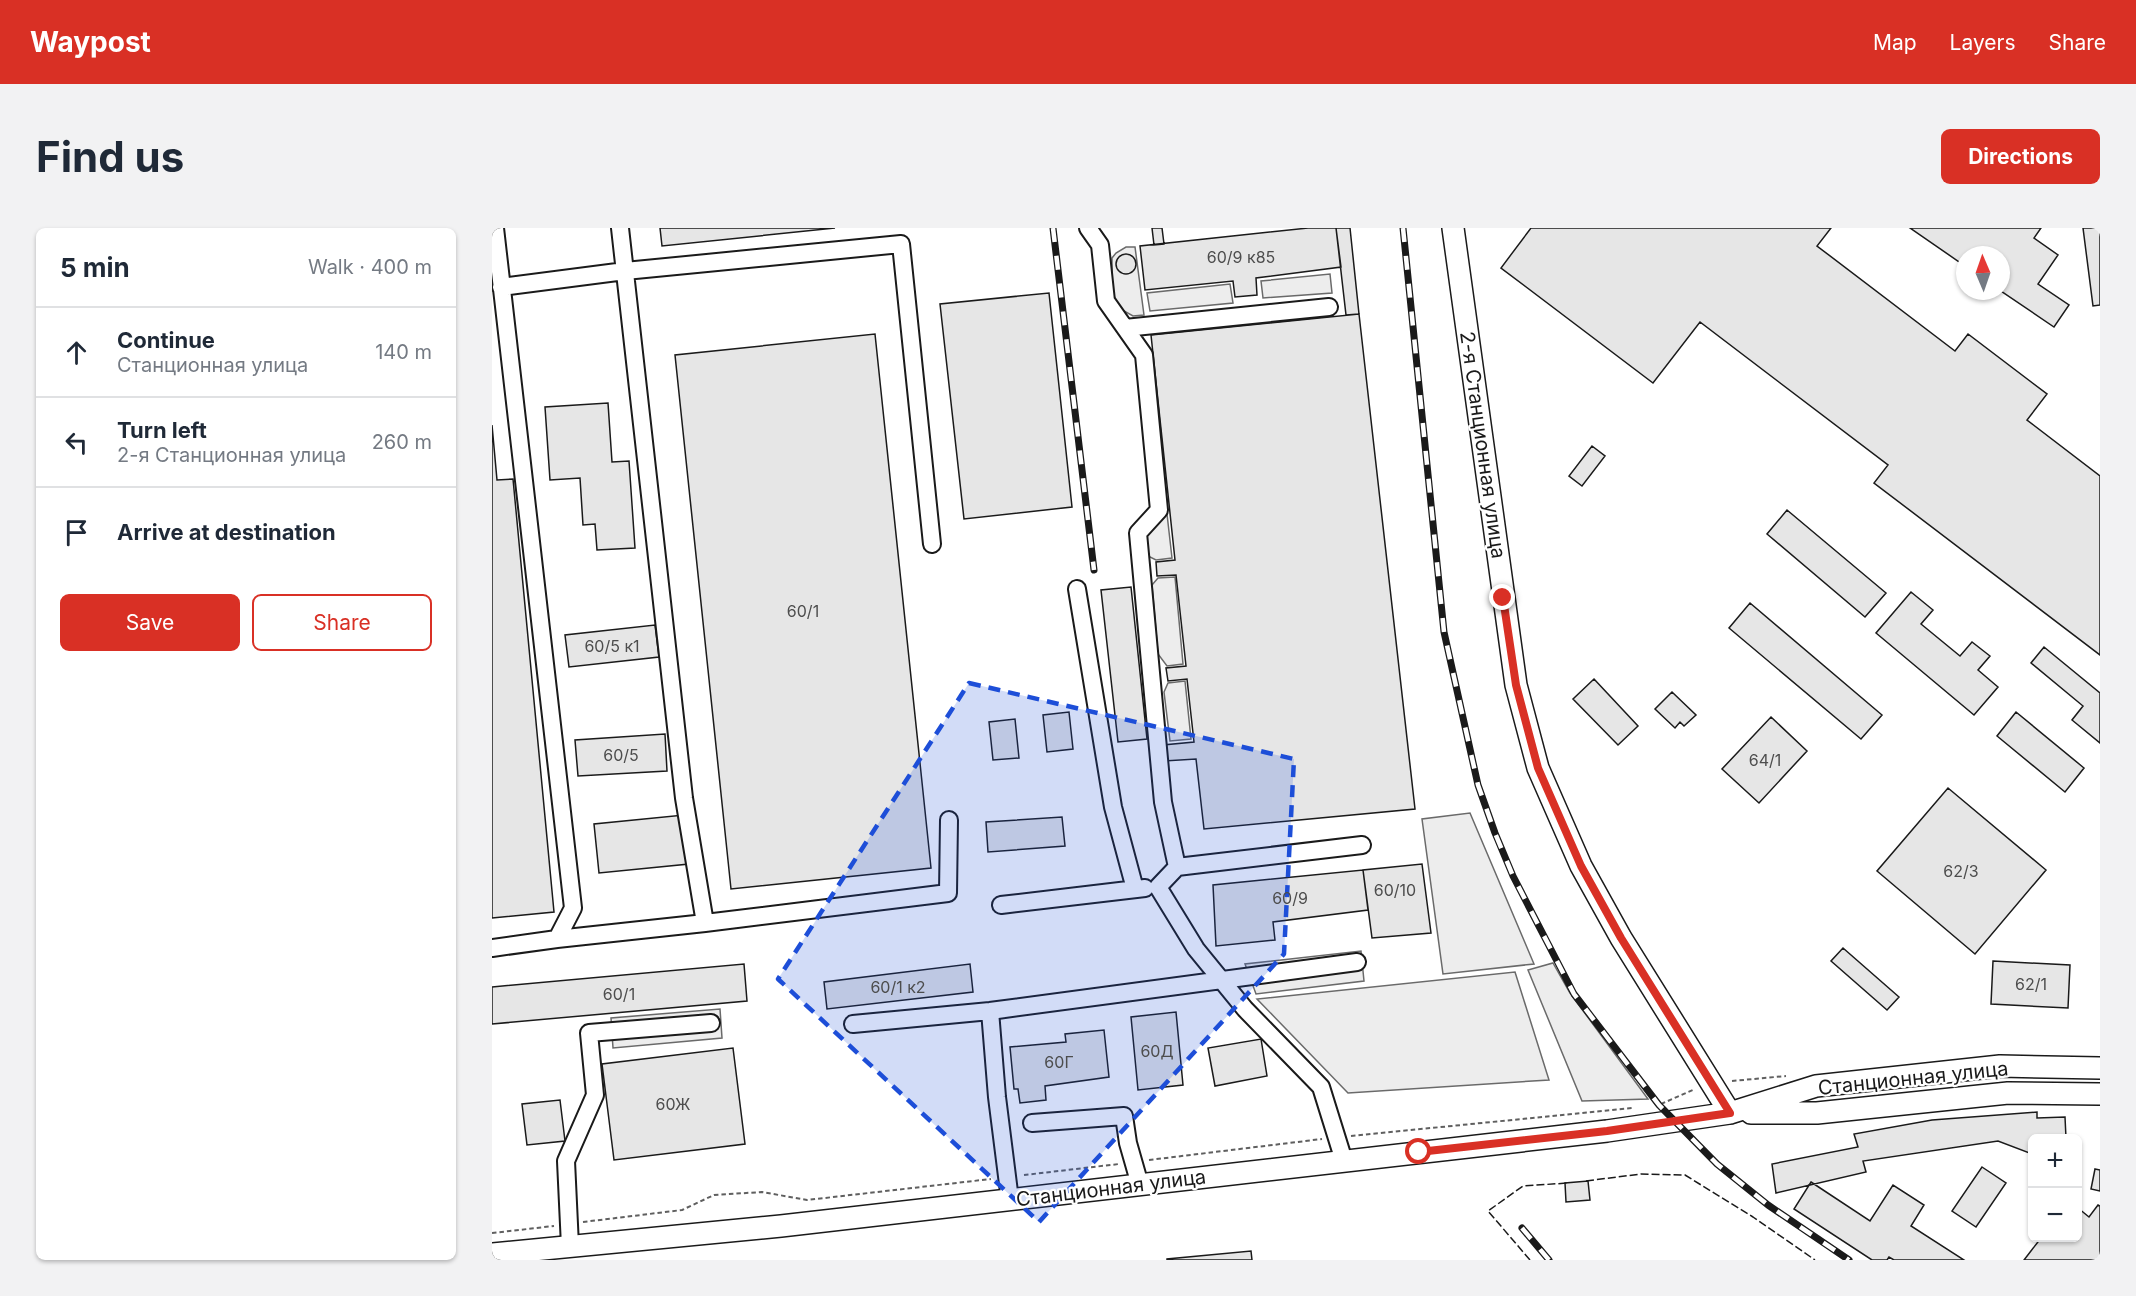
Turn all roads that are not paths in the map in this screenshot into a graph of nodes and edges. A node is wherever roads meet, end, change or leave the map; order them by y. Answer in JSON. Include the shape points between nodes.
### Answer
{"nodes":[{"id":1,"x":495,"y":228,"type":"edge"},
{"id":2,"x":620,"y":228,"type":"edge"},
{"id":3,"x":1088,"y":228,"type":"edge"},
{"id":4,"x":1453,"y":228,"type":"edge"},
{"id":5,"x":625,"y":271,"type":"junction"},
{"id":6,"x":501,"y":287,"type":"junction"},
{"id":7,"x":1329,"y":307,"type":"dead end"},
{"id":8,"x":1125,"y":328,"type":"junction"},
{"id":9,"x":932,"y":544,"type":"dead end"},
{"id":10,"x":1077,"y":588,"type":"dead end"},
{"id":11,"x":949,"y":820,"type":"dead end"},
{"id":12,"x":1362,"y":845,"type":"dead end"},
{"id":13,"x":1177,"y":867,"type":"junction"},
{"id":14,"x":1158,"y":886,"type":"junction"},
{"id":15,"x":1135,"y":889,"type":"junction"},
{"id":16,"x":1002,"y":905,"type":"dead end"},
{"id":17,"x":705,"y":923,"type":"junction"},
{"id":18,"x":557,"y":939,"type":"junction"},
{"id":19,"x":492,"y":948,"type":"edge"},
{"id":20,"x":1357,"y":962,"type":"dead end"},
{"id":21,"x":1224,"y":981,"type":"junction"},
{"id":22,"x":990,"y":1011,"type":"junction"},
{"id":23,"x":711,"y":1023,"type":"dead end"},
{"id":24,"x":853,"y":1024,"type":"dead end"},
{"id":25,"x":2100,"y":1068,"type":"edge"},
{"id":26,"x":2100,"y":1094,"type":"edge"},
{"id":27,"x":1730,"y":1113,"type":"junction"},
{"id":28,"x":1032,"y":1123,"type":"dead end"},
{"id":29,"x":1344,"y":1161,"type":"junction"},
{"id":30,"x":1140,"y":1185,"type":"junction"},
{"id":31,"x":1010,"y":1200,"type":"junction"},
{"id":32,"x":570,"y":1246,"type":"junction"},
{"id":33,"x":492,"y":1254,"type":"edge"}],
"edges":[{"from":1,"to":6,"type":"lane"},
{"from":2,"to":5,"type":"lane"},
{"from":3,"to":8,"type":"lane","via":[[1100,245],[1106,300]]},
{"from":4,"to":27,"type":"main road","name":"2-я Станционная улица","via":[[1516,685],[1538,768],[1581,866],[1621,938]]},
{"from":5,"to":6,"type":"lane"},
{"from":5,"to":9,"type":"lane","via":[[901,244]]},
{"from":5,"to":17,"type":"lane","via":[[684,798]]},
{"from":6,"to":18,"type":"lane","via":[[573,908]]},
{"from":7,"to":8,"type":"lane"},
{"from":8,"to":13,"type":"lane","via":[[1143,355],[1159,510],[1138,533],[1163,802]]},
{"from":10,"to":15,"type":"lane","via":[[1113,807]]},
{"from":11,"to":17,"type":"lane","via":[[948,893]]},
{"from":12,"to":13,"type":"lane"},
{"from":13,"to":14,"type":"lane"},
{"from":14,"to":15,"type":"lane"},
{"from":14,"to":21,"type":"lane","via":[[1196,949]]},
{"from":15,"to":16,"type":"lane"},
{"from":17,"to":18,"type":"lane"},
{"from":18,"to":19,"type":"lane"},
{"from":20,"to":21,"type":"lane"},
{"from":21,"to":22,"type":"lane"},
{"from":21,"to":29,"type":"lane","via":[[1245,1009],[1321,1087]]},
{"from":22,"to":24,"type":"lane"},
{"from":22,"to":31,"type":"lane"},
{"from":23,"to":32,"type":"lane","via":[[589,1033],[595,1095],[566,1161]]},
{"from":25,"to":27,"type":"main road","name":"Станционная улица","via":[[2000,1066],[1816,1086]]},
{"from":26,"to":27,"type":"main road","name":"Станционная улица","via":[[2008,1093],[1817,1113]]},
{"from":27,"to":29,"type":"main road","name":"Станционная улица"},
{"from":28,"to":30,"type":"lane","via":[[1124,1116]]},
{"from":29,"to":30,"type":"main road","name":"Станционная улица"},
{"from":30,"to":31,"type":"main road","name":"Станционная улица"},
{"from":31,"to":32,"type":"main road","name":"Станционная улица"},
{"from":32,"to":33,"type":"main road","name":"Станционная улица"}]}
